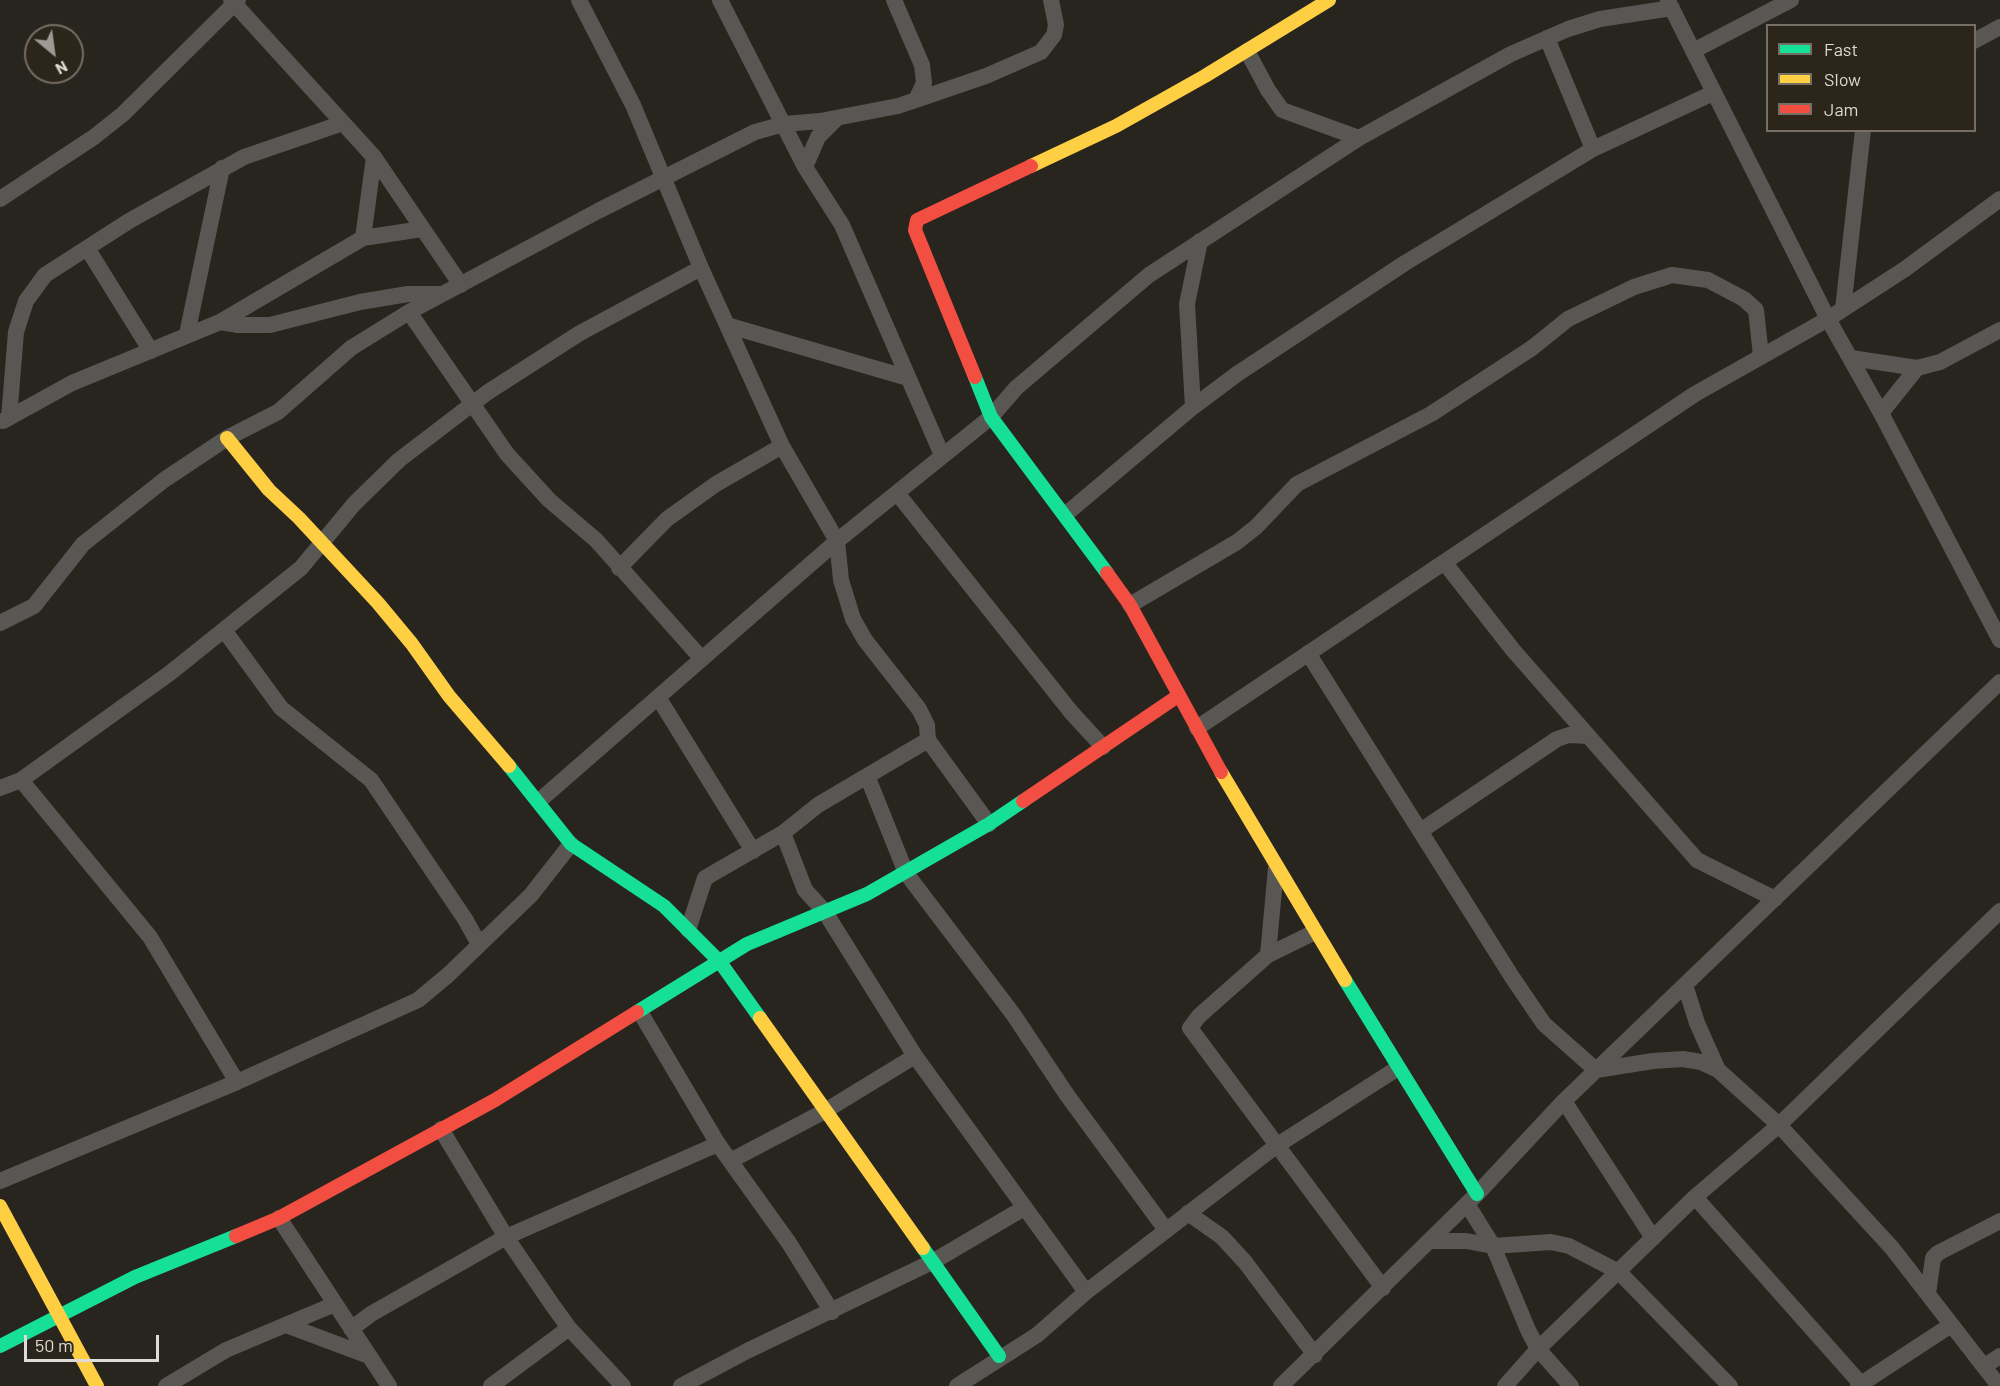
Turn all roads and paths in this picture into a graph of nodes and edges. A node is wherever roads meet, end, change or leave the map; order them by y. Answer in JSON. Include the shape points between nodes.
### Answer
{"nodes":[{"id":1,"x":579,"y":0,"type":"edge"},
{"id":2,"x":720,"y":0,"type":"edge"},
{"id":3,"x":894,"y":0,"type":"edge"},
{"id":4,"x":1051,"y":0,"type":"edge"},
{"id":5,"x":1329,"y":0,"type":"edge"},
{"id":6,"x":1791,"y":0,"type":"edge"},
{"id":7,"x":234,"y":1,"type":"edge"},
{"id":8,"x":1670,"y":4,"type":"edge"},
{"id":9,"x":2000,"y":27,"type":"edge"},
{"id":10,"x":1547,"y":38,"type":"junction"},
{"id":11,"x":1976,"y":39,"type":"edge"},
{"id":12,"x":1246,"y":51,"type":"junction"},
{"id":13,"x":1693,"y":51,"type":"junction"},
{"id":14,"x":1713,"y":93,"type":"junction"},
{"id":15,"x":916,"y":100,"type":"junction"},
{"id":16,"x":837,"y":118,"type":"junction"},
{"id":17,"x":343,"y":123,"type":"junction"},
{"id":18,"x":784,"y":124,"type":"junction"},
{"id":19,"x":1863,"y":132,"type":"edge"},
{"id":20,"x":1359,"y":138,"type":"junction"},
{"id":21,"x":1593,"y":149,"type":"junction"},
{"id":22,"x":374,"y":157,"type":"junction"},
{"id":23,"x":806,"y":166,"type":"junction"},
{"id":24,"x":222,"y":168,"type":"junction"},
{"id":25,"x":663,"y":178,"type":"junction"},
{"id":26,"x":0,"y":199,"type":"edge"},
{"id":27,"x":2000,"y":199,"type":"edge"},
{"id":28,"x":422,"y":229,"type":"junction"},
{"id":29,"x":363,"y":238,"type":"junction"},
{"id":30,"x":1200,"y":241,"type":"junction"},
{"id":31,"x":87,"y":248,"type":"junction"},
{"id":32,"x":701,"y":268,"type":"junction"},
{"id":33,"x":461,"y":285,"type":"junction"},
{"id":34,"x":441,"y":294,"type":"junction"},
{"id":35,"x":1843,"y":309,"type":"junction"},
{"id":36,"x":409,"y":312,"type":"junction"},
{"id":37,"x":1828,"y":319,"type":"junction"},
{"id":38,"x":220,"y":322,"type":"junction"},
{"id":39,"x":730,"y":326,"type":"junction"},
{"id":40,"x":2000,"y":330,"type":"edge"},
{"id":41,"x":187,"y":334,"type":"junction"},
{"id":42,"x":151,"y":351,"type":"junction"},
{"id":43,"x":1761,"y":356,"type":"junction"},
{"id":44,"x":1851,"y":358,"type":"junction"},
{"id":45,"x":1917,"y":368,"type":"junction"},
{"id":46,"x":908,"y":378,"type":"junction"},
{"id":47,"x":474,"y":403,"type":"junction"},
{"id":48,"x":1193,"y":407,"type":"junction"},
{"id":49,"x":1881,"y":413,"type":"junction"},
{"id":50,"x":991,"y":417,"type":"junction"},
{"id":51,"x":4,"y":421,"type":"edge"},
{"id":52,"x":227,"y":438,"type":"junction"},
{"id":53,"x":782,"y":446,"type":"junction"},
{"id":54,"x":942,"y":455,"type":"junction"},
{"id":55,"x":897,"y":493,"type":"junction"},
{"id":56,"x":1066,"y":514,"type":"junction"},
{"id":57,"x":837,"y":541,"type":"junction"},
{"id":58,"x":324,"y":544,"type":"junction"},
{"id":59,"x":1444,"y":562,"type":"junction"},
{"id":60,"x":619,"y":568,"type":"junction"},
{"id":61,"x":1130,"y":605,"type":"junction"},
{"id":62,"x":0,"y":623,"type":"edge"},
{"id":63,"x":224,"y":630,"type":"junction"},
{"id":64,"x":2000,"y":640,"type":"edge"},
{"id":65,"x":1308,"y":653,"type":"junction"},
{"id":66,"x":702,"y":659,"type":"junction"},
{"id":67,"x":2000,"y":682,"type":"edge"},
{"id":68,"x":1178,"y":696,"type":"junction"},
{"id":69,"x":657,"y":697,"type":"junction"},
{"id":70,"x":1197,"y":728,"type":"junction"},
{"id":71,"x":1588,"y":736,"type":"junction"},
{"id":72,"x":928,"y":740,"type":"junction"},
{"id":73,"x":1103,"y":747,"type":"junction"},
{"id":74,"x":868,"y":778,"type":"junction"},
{"id":75,"x":21,"y":780,"type":"junction"},
{"id":76,"x":0,"y":788,"type":"edge"},
{"id":77,"x":539,"y":801,"type":"junction"},
{"id":78,"x":989,"y":824,"type":"junction"},
{"id":79,"x":1422,"y":831,"type":"junction"},
{"id":80,"x":783,"y":832,"type":"junction"},
{"id":81,"x":571,"y":844,"type":"junction"},
{"id":82,"x":753,"y":851,"type":"junction"},
{"id":83,"x":1276,"y":868,"type":"junction"},
{"id":84,"x":906,"y":873,"type":"junction"},
{"id":85,"x":1774,"y":899,"type":"junction"},
{"id":86,"x":2000,"y":911,"type":"edge"},
{"id":87,"x":825,"y":912,"type":"junction"},
{"id":88,"x":688,"y":930,"type":"junction"},
{"id":89,"x":1315,"y":932,"type":"junction"},
{"id":90,"x":479,"y":944,"type":"junction"},
{"id":91,"x":1268,"y":955,"type":"junction"},
{"id":92,"x":720,"y":962,"type":"junction"},
{"id":93,"x":1685,"y":985,"type":"junction"},
{"id":94,"x":640,"y":1011,"type":"junction"},
{"id":95,"x":915,"y":1056,"type":"junction"},
{"id":96,"x":1398,"y":1068,"type":"junction"},
{"id":97,"x":1596,"y":1070,"type":"junction"},
{"id":98,"x":1718,"y":1070,"type":"junction"},
{"id":99,"x":237,"y":1082,"type":"junction"},
{"id":100,"x":1564,"y":1101,"type":"junction"},
{"id":101,"x":825,"y":1111,"type":"junction"},
{"id":102,"x":1779,"y":1125,"type":"junction"},
{"id":103,"x":441,"y":1129,"type":"junction"},
{"id":104,"x":718,"y":1144,"type":"junction"},
{"id":105,"x":1276,"y":1146,"type":"junction"},
{"id":106,"x":730,"y":1161,"type":"junction"},
{"id":107,"x":0,"y":1180,"type":"edge"},
{"id":108,"x":1695,"y":1197,"type":"junction"},
{"id":109,"x":1472,"y":1199,"type":"junction"},
{"id":110,"x":0,"y":1206,"type":"edge"},
{"id":111,"x":1024,"y":1208,"type":"junction"},
{"id":112,"x":1188,"y":1213,"type":"junction"},
{"id":113,"x":279,"y":1218,"type":"junction"},
{"id":114,"x":2000,"y":1221,"type":"edge"},
{"id":115,"x":1166,"y":1230,"type":"junction"},
{"id":116,"x":506,"y":1237,"type":"junction"},
{"id":117,"x":1653,"y":1238,"type":"junction"},
{"id":118,"x":1430,"y":1241,"type":"junction"},
{"id":119,"x":1493,"y":1246,"type":"junction"},
{"id":120,"x":934,"y":1261,"type":"junction"},
{"id":121,"x":1619,"y":1272,"type":"junction"},
{"id":122,"x":1383,"y":1288,"type":"junction"},
{"id":123,"x":1086,"y":1292,"type":"junction"},
{"id":124,"x":1928,"y":1294,"type":"junction"},
{"id":125,"x":335,"y":1304,"type":"junction"},
{"id":126,"x":832,"y":1312,"type":"junction"},
{"id":127,"x":58,"y":1316,"type":"junction"},
{"id":128,"x":286,"y":1325,"type":"junction"},
{"id":129,"x":1951,"y":1325,"type":"junction"},
{"id":130,"x":569,"y":1328,"type":"junction"},
{"id":131,"x":351,"y":1329,"type":"junction"},
{"id":132,"x":0,"y":1346,"type":"edge"},
{"id":133,"x":1539,"y":1349,"type":"junction"},
{"id":134,"x":1315,"y":1355,"type":"junction"},
{"id":135,"x":369,"y":1356,"type":"junction"},
{"id":136,"x":999,"y":1356,"type":"junction"},
{"id":137,"x":2000,"y":1356,"type":"edge"},
{"id":138,"x":1985,"y":1366,"type":"junction"},
{"id":139,"x":388,"y":1385,"type":"edge"},
{"id":140,"x":1860,"y":1385,"type":"edge"},
{"id":141,"x":97,"y":1386,"type":"edge"},
{"id":142,"x":166,"y":1386,"type":"edge"},
{"id":143,"x":491,"y":1386,"type":"edge"},
{"id":144,"x":623,"y":1386,"type":"edge"},
{"id":145,"x":681,"y":1386,"type":"edge"},
{"id":146,"x":957,"y":1386,"type":"edge"},
{"id":147,"x":1281,"y":1386,"type":"edge"},
{"id":148,"x":1505,"y":1386,"type":"edge"},
{"id":149,"x":1571,"y":1386,"type":"edge"},
{"id":150,"x":1731,"y":1386,"type":"edge"},
{"id":151,"x":1999,"y":1386,"type":"edge"}],
"edges":[{"from":1,"to":25,"type":"street","via":[[633,105]]},
{"from":2,"to":18,"type":"street"},
{"from":3,"to":15,"type":"street","via":[[922,65],[924,83]]},
{"from":4,"to":15,"type":"street","via":[[1056,25],[1054,35],[1041,52]]},
{"from":5,"to":12,"type":"street"},
{"from":6,"to":13,"type":"street"},
{"from":7,"to":17,"type":"street"},
{"from":7,"to":26,"type":"street","via":[[123,114]]},
{"from":8,"to":10,"type":"street","via":[[1600,19]]},
{"from":8,"to":13,"type":"street"},
{"from":9,"to":11,"type":"street"},
{"from":10,"to":20,"type":"street"},
{"from":10,"to":21,"type":"street"},
{"from":12,"to":20,"type":"street","via":[[1282,110]]},
{"from":12,"to":50,"type":"street","via":[[1116,126],[917,220],[915,230]]},
{"from":13,"to":14,"type":"street"},
{"from":14,"to":21,"type":"street"},
{"from":14,"to":37,"type":"street"},
{"from":15,"to":16,"type":"street"},
{"from":16,"to":18,"type":"street"},
{"from":16,"to":23,"type":"street","via":[[819,138]]},
{"from":17,"to":22,"type":"street"},
{"from":17,"to":24,"type":"street","via":[[275,145]]},
{"from":18,"to":23,"type":"street"},
{"from":18,"to":25,"type":"street","via":[[755,132]]},
{"from":19,"to":35,"type":"street"},
{"from":20,"to":30,"type":"street"},
{"from":21,"to":48,"type":"street","via":[[1405,263]]},
{"from":22,"to":28,"type":"street"},
{"from":22,"to":29,"type":"street"},
{"from":23,"to":46,"type":"street","via":[[842,225]]},
{"from":24,"to":31,"type":"street"},
{"from":24,"to":41,"type":"street"},
{"from":25,"to":32,"type":"street"},
{"from":25,"to":33,"type":"street"},
{"from":27,"to":35,"type":"street"},
{"from":28,"to":29,"type":"street"},
{"from":28,"to":33,"type":"street"},
{"from":29,"to":38,"type":"street"},
{"from":30,"to":48,"type":"street","via":[[1187,304]]},
{"from":30,"to":50,"type":"street","via":[[1113,303],[1016,388]]},
{"from":31,"to":42,"type":"street"},
{"from":31,"to":51,"type":"street","via":[[45,275],[26,301],[16,332]]},
{"from":32,"to":39,"type":"street"},
{"from":32,"to":47,"type":"street","via":[[580,333]]},
{"from":33,"to":34,"type":"street"},
{"from":34,"to":36,"type":"street"},
{"from":34,"to":38,"type":"street","via":[[408,294],[360,302],[270,325]]},
{"from":35,"to":37,"type":"street"},
{"from":36,"to":47,"type":"street"},
{"from":36,"to":52,"type":"street","via":[[351,348],[278,412]]},
{"from":37,"to":43,"type":"street"},
{"from":37,"to":44,"type":"street"},
{"from":38,"to":41,"type":"street"},
{"from":39,"to":46,"type":"street"},
{"from":39,"to":53,"type":"street"},
{"from":40,"to":45,"type":"street","via":[[1949,358]]},
{"from":41,"to":42,"type":"street"},
{"from":42,"to":51,"type":"street","via":[[72,383]]},
{"from":43,"to":59,"type":"street","via":[[1695,394]]},
{"from":43,"to":61,"type":"street","via":[[1756,310],[1744,299],[1708,280],[1672,275],[1634,287],[1568,320],[1431,414],[1298,484],[1237,542]]},
{"from":44,"to":45,"type":"street"},
{"from":44,"to":49,"type":"street"},
{"from":45,"to":49,"type":"street"},
{"from":46,"to":54,"type":"street"},
{"from":47,"to":58,"type":"street","via":[[399,460],[354,504]]},
{"from":47,"to":60,"type":"street","via":[[514,462],[549,500],[596,540]]},
{"from":48,"to":56,"type":"street"},
{"from":49,"to":64,"type":"street"},
{"from":50,"to":54,"type":"street"},
{"from":50,"to":56,"type":"street"},
{"from":52,"to":58,"type":"street","via":[[269,490]]},
{"from":52,"to":62,"type":"street","via":[[99,530],[34,606]]},
{"from":53,"to":57,"type":"street"},
{"from":53,"to":60,"type":"street","via":[[716,484],[667,519]]},
{"from":54,"to":55,"type":"street"},
{"from":55,"to":57,"type":"street"},
{"from":55,"to":73,"type":"street"},
{"from":56,"to":61,"type":"street"},
{"from":57,"to":66,"type":"street"},
{"from":57,"to":72,"type":"street","via":[[841,580],[853,619],[919,709],[927,725]]},
{"from":58,"to":63,"type":"street","via":[[301,568]]},
{"from":58,"to":77,"type":"street","via":[[399,627],[459,708]]},
{"from":59,"to":65,"type":"street"},
{"from":59,"to":71,"type":"street"},
{"from":60,"to":66,"type":"street"},
{"from":61,"to":68,"type":"street"},
{"from":63,"to":75,"type":"street"},
{"from":63,"to":90,"type":"street","via":[[281,708],[371,780]]},
{"from":65,"to":70,"type":"street"},
{"from":65,"to":79,"type":"street"},
{"from":66,"to":69,"type":"street"},
{"from":67,"to":85,"type":"street"},
{"from":68,"to":70,"type":"street"},
{"from":68,"to":73,"type":"street"},
{"from":69,"to":77,"type":"street"},
{"from":69,"to":82,"type":"street"},
{"from":70,"to":83,"type":"street"},
{"from":71,"to":79,"type":"street","via":[[1557,739]]},
{"from":71,"to":85,"type":"street","via":[[1697,860]]},
{"from":72,"to":74,"type":"street"},
{"from":72,"to":78,"type":"street"},
{"from":73,"to":78,"type":"street"},
{"from":74,"to":80,"type":"street","via":[[818,805]]},
{"from":74,"to":84,"type":"street"},
{"from":75,"to":76,"type":"street"},
{"from":75,"to":99,"type":"street","via":[[150,937]]},
{"from":77,"to":81,"type":"street"},
{"from":78,"to":84,"type":"street"},
{"from":79,"to":97,"type":"street","via":[[1544,1024]]},
{"from":80,"to":82,"type":"street"},
{"from":80,"to":87,"type":"street","via":[[806,890]]},
{"from":81,"to":88,"type":"street","via":[[664,906]]},
{"from":81,"to":90,"type":"street","via":[[536,890]]},
{"from":82,"to":88,"type":"street","via":[[705,878]]},
{"from":83,"to":89,"type":"street"},
{"from":83,"to":91,"type":"street"},
{"from":84,"to":87,"type":"street"},
{"from":84,"to":115,"type":"street","via":[[1013,1014]]},
{"from":85,"to":93,"type":"street"},
{"from":86,"to":102,"type":"street"},
{"from":87,"to":92,"type":"street","via":[[747,944]]},
{"from":87,"to":95,"type":"street"},
{"from":88,"to":92,"type":"street"},
{"from":89,"to":91,"type":"street"},
{"from":89,"to":96,"type":"street"},
{"from":90,"to":99,"type":"street","via":[[418,1000]]},
{"from":91,"to":105,"type":"street","via":[[1190,1028]]},
{"from":92,"to":94,"type":"street"},
{"from":92,"to":101,"type":"street"},
{"from":93,"to":97,"type":"street"},
{"from":93,"to":98,"type":"street"},
{"from":94,"to":103,"type":"street"},
{"from":94,"to":104,"type":"street"},
{"from":95,"to":101,"type":"street"},
{"from":95,"to":111,"type":"street"},
{"from":96,"to":105,"type":"street"},
{"from":96,"to":109,"type":"street"},
{"from":97,"to":98,"type":"street","via":[[1683,1059]]},
{"from":97,"to":100,"type":"street"},
{"from":98,"to":102,"type":"street"},
{"from":99,"to":107,"type":"street"},
{"from":100,"to":109,"type":"street"},
{"from":100,"to":117,"type":"street"},
{"from":101,"to":106,"type":"street"},
{"from":101,"to":120,"type":"street"},
{"from":102,"to":108,"type":"street"},
{"from":102,"to":124,"type":"street","via":[[1892,1248]]},
{"from":103,"to":113,"type":"street"},
{"from":103,"to":116,"type":"street"},
{"from":104,"to":106,"type":"street"},
{"from":104,"to":116,"type":"street"},
{"from":105,"to":112,"type":"street"},
{"from":105,"to":122,"type":"street"},
{"from":106,"to":126,"type":"street"},
{"from":108,"to":117,"type":"street"},
{"from":108,"to":140,"type":"street"},
{"from":109,"to":118,"type":"street"},
{"from":109,"to":119,"type":"street"},
{"from":110,"to":127,"type":"street"},
{"from":111,"to":120,"type":"street"},
{"from":111,"to":123,"type":"street"},
{"from":112,"to":115,"type":"street"},
{"from":112,"to":134,"type":"street","via":[[1222,1237],[1245,1262]]},
{"from":113,"to":125,"type":"street"},
{"from":113,"to":127,"type":"street","via":[[135,1277]]},
{"from":114,"to":124,"type":"street","via":[[1938,1253]]},
{"from":115,"to":123,"type":"street"},
{"from":116,"to":130,"type":"street"},
{"from":116,"to":131,"type":"street"},
{"from":117,"to":121,"type":"street"},
{"from":118,"to":119,"type":"street"},
{"from":118,"to":122,"type":"street"},
{"from":119,"to":121,"type":"street","via":[[1551,1242],[1569,1246]]},
{"from":119,"to":133,"type":"street"},
{"from":120,"to":126,"type":"street"},
{"from":120,"to":136,"type":"street"},
{"from":121,"to":133,"type":"street"},
{"from":121,"to":150,"type":"street"},
{"from":122,"to":134,"type":"street"},
{"from":123,"to":136,"type":"street","via":[[1037,1335]]},
{"from":124,"to":129,"type":"street"},
{"from":125,"to":128,"type":"street"},
{"from":125,"to":131,"type":"street"},
{"from":126,"to":145,"type":"street"},
{"from":127,"to":132,"type":"street"},
{"from":127,"to":141,"type":"street"},
{"from":128,"to":135,"type":"street"},
{"from":128,"to":142,"type":"street","via":[[226,1350]]},
{"from":129,"to":138,"type":"street"},
{"from":129,"to":140,"type":"street"},
{"from":130,"to":143,"type":"street"},
{"from":130,"to":144,"type":"street"},
{"from":131,"to":135,"type":"street"},
{"from":133,"to":148,"type":"street"},
{"from":133,"to":149,"type":"street"},
{"from":134,"to":147,"type":"street"},
{"from":135,"to":139,"type":"street"},
{"from":136,"to":146,"type":"street"},
{"from":137,"to":138,"type":"street"},
{"from":138,"to":151,"type":"street"}]}
